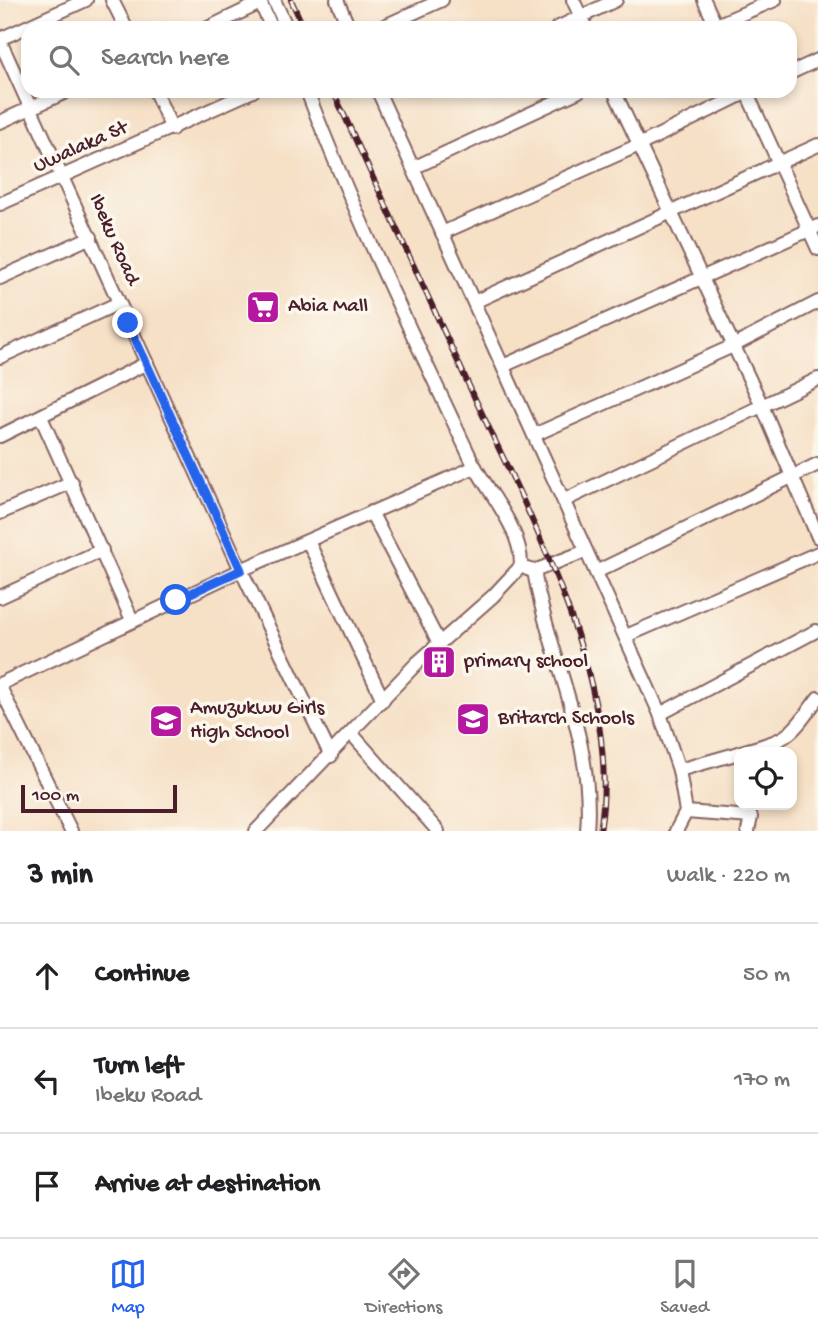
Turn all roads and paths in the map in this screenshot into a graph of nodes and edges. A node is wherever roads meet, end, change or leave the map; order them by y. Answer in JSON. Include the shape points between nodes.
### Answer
{"nodes":[{"id":1,"x":86,"y":0,"type":"edge"},
{"id":2,"x":112,"y":0,"type":"edge"},
{"id":3,"x":274,"y":0,"type":"edge"},
{"id":4,"x":337,"y":0,"type":"edge"},
{"id":5,"x":442,"y":0,"type":"edge"},
{"id":6,"x":573,"y":0,"type":"edge"},
{"id":7,"x":616,"y":0,"type":"edge"},
{"id":8,"x":704,"y":0,"type":"edge"},
{"id":9,"x":775,"y":0,"type":"edge"},
{"id":10,"x":260,"y":1,"type":"edge"},
{"id":11,"x":41,"y":21,"type":"edge"},
{"id":12,"x":122,"y":21,"type":"edge"},
{"id":13,"x":221,"y":21,"type":"edge"},
{"id":14,"x":269,"y":21,"type":"edge"},
{"id":15,"x":284,"y":21,"type":"edge"},
{"id":16,"x":346,"y":21,"type":"edge"},
{"id":17,"x":396,"y":21,"type":"edge"},
{"id":18,"x":584,"y":21,"type":"edge"},
{"id":19,"x":585,"y":21,"type":"edge"},
{"id":20,"x":712,"y":21,"type":"edge"},
{"id":21,"x":728,"y":21,"type":"edge"},
{"id":22,"x":21,"y":30,"type":"edge"},
{"id":23,"x":0,"y":40,"type":"edge"},
{"id":24,"x":818,"y":60,"type":"edge"},
{"id":25,"x":797,"y":70,"type":"edge"},
{"id":26,"x":21,"y":87,"type":"edge"},
{"id":27,"x":26,"y":98,"type":"edge"},
{"id":28,"x":51,"y":98,"type":"edge"},
{"id":29,"x":158,"y":98,"type":"edge"},
{"id":30,"x":238,"y":98,"type":"edge"},
{"id":31,"x":310,"y":98,"type":"edge"},
{"id":32,"x":381,"y":98,"type":"edge"},
{"id":33,"x":564,"y":98,"type":"edge"},
{"id":34,"x":617,"y":98,"type":"edge"},
{"id":35,"x":733,"y":98,"type":"edge"},
{"id":36,"x":750,"y":98,"type":"edge"},
{"id":37,"x":30,"y":107,"type":"junction"},
{"id":38,"x":0,"y":121,"type":"edge"},
{"id":39,"x":172,"y":129,"type":"junction"},
{"id":40,"x":639,"y":145,"type":"junction"},
{"id":41,"x":818,"y":145,"type":"edge"},
{"id":42,"x":778,"y":162,"type":"junction"},
{"id":43,"x":413,"y":168,"type":"junction"},
{"id":44,"x":63,"y":177,"type":"junction"},
{"id":45,"x":0,"y":205,"type":"edge"},
{"id":46,"x":672,"y":214,"type":"junction"},
{"id":47,"x":814,"y":228,"type":"edge"},
{"id":48,"x":442,"y":233,"type":"junction"},
{"id":49,"x":91,"y":237,"type":"junction"},
{"id":50,"x":818,"y":248,"type":"edge"},
{"id":51,"x":0,"y":278,"type":"edge"},
{"id":52,"x":702,"y":280,"type":"junction"},
{"id":53,"x":474,"y":302,"type":"junction"},
{"id":54,"x":818,"y":302,"type":"edge"},
{"id":55,"x":119,"y":303,"type":"junction"},
{"id":56,"x":733,"y":346,"type":"junction"},
{"id":57,"x":0,"y":357,"type":"edge"},
{"id":58,"x":147,"y":363,"type":"junction"},
{"id":59,"x":503,"y":366,"type":"junction"},
{"id":60,"x":818,"y":379,"type":"edge"},
{"id":61,"x":763,"y":408,"type":"junction"},
{"id":62,"x":41,"y":417,"type":"junction"},
{"id":63,"x":534,"y":435,"type":"junction"},
{"id":64,"x":0,"y":436,"type":"edge"},
{"id":65,"x":818,"y":464,"type":"edge"},
{"id":66,"x":475,"y":467,"type":"junction"},
{"id":67,"x":792,"y":477,"type":"junction"},
{"id":68,"x":72,"y":482,"type":"junction"},
{"id":69,"x":565,"y":500,"type":"junction"},
{"id":70,"x":370,"y":512,"type":"junction"},
{"id":71,"x":0,"y":513,"type":"edge"},
{"id":72,"x":818,"y":537,"type":"edge"},
{"id":73,"x":307,"y":541,"type":"junction"},
{"id":74,"x":102,"y":550,"type":"junction"},
{"id":75,"x":586,"y":551,"type":"junction"},
{"id":76,"x":818,"y":553,"type":"edge"},
{"id":77,"x":521,"y":566,"type":"junction"},
{"id":78,"x":241,"y":570,"type":"junction"},
{"id":79,"x":534,"y":571,"type":"junction"},
{"id":80,"x":596,"y":572,"type":"junction"},
{"id":81,"x":0,"y":597,"type":"edge"},
{"id":82,"x":132,"y":620,"type":"junction"},
{"id":83,"x":816,"y":631,"type":"dead end"},
{"id":84,"x":626,"y":636,"type":"junction"},
{"id":85,"x":439,"y":643,"type":"junction"},
{"id":86,"x":0,"y":685,"type":"edge"},
{"id":87,"x":818,"y":698,"type":"edge"},
{"id":88,"x":383,"y":700,"type":"junction"},
{"id":89,"x":660,"y":714,"type":"junction"},
{"id":90,"x":351,"y":733,"type":"junction"},
{"id":91,"x":776,"y":747,"type":"edge"},
{"id":92,"x":734,"y":754,"type":"edge"},
{"id":93,"x":331,"y":756,"type":"junction"},
{"id":94,"x":679,"y":770,"type":"junction"},
{"id":95,"x":753,"y":811,"type":"edge"},
{"id":96,"x":686,"y":812,"type":"junction"},
{"id":97,"x":71,"y":831,"type":"edge"},
{"id":98,"x":256,"y":831,"type":"edge"},
{"id":99,"x":438,"y":831,"type":"edge"},
{"id":100,"x":587,"y":831,"type":"edge"},
{"id":101,"x":676,"y":831,"type":"edge"},
{"id":102,"x":748,"y":831,"type":"edge"}],
"edges":[{"from":1,"to":11,"type":"street"},
{"from":2,"to":12,"type":"street"},
{"from":3,"to":15,"type":"street"},
{"from":4,"to":16,"type":"street"},
{"from":5,"to":17,"type":"street"},
{"from":6,"to":18,"type":"street"},
{"from":7,"to":19,"type":"street"},
{"from":8,"to":20,"type":"street"},
{"from":9,"to":21,"type":"street"},
{"from":10,"to":13,"type":"street"},
{"from":10,"to":14,"type":"street"},
{"from":22,"to":23,"type":"street"},
{"from":23,"to":26,"type":"street","name":"Ibeku Road"},
{"from":24,"to":25,"type":"street"},
{"from":27,"to":37,"type":"street","name":"Ibeku Road"},
{"from":28,"to":37,"type":"street"},
{"from":29,"to":39,"type":"street"},
{"from":30,"to":39,"type":"street","name":"Uwalaka St"},
{"from":31,"to":66,"type":"street","via":[[383,274]]},
{"from":32,"to":43,"type":"street"},
{"from":33,"to":43,"type":"street"},
{"from":34,"to":40,"type":"street"},
{"from":35,"to":40,"type":"street"},
{"from":36,"to":42,"type":"street"},
{"from":37,"to":38,"type":"street"},
{"from":37,"to":44,"type":"street","name":"Ibeku Road"},
{"from":39,"to":44,"type":"street","name":"Uwalaka St"},
{"from":40,"to":46,"type":"street"},
{"from":40,"to":48,"type":"street"},
{"from":41,"to":42,"type":"street"},
{"from":42,"to":46,"type":"street"},
{"from":42,"to":47,"type":"street"},
{"from":43,"to":48,"type":"street"},
{"from":44,"to":45,"type":"street","name":"Uwalaka St"},
{"from":44,"to":49,"type":"street","name":"Ibeku Road"},
{"from":46,"to":52,"type":"street"},
{"from":46,"to":53,"type":"street"},
{"from":47,"to":50,"type":"street"},
{"from":47,"to":52,"type":"street"},
{"from":48,"to":53,"type":"street"},
{"from":49,"to":51,"type":"street"},
{"from":49,"to":55,"type":"street","name":"Ibeku Road"},
{"from":52,"to":56,"type":"street"},
{"from":52,"to":59,"type":"street"},
{"from":53,"to":59,"type":"street"},
{"from":54,"to":56,"type":"street"},
{"from":55,"to":57,"type":"street"},
{"from":55,"to":58,"type":"street","name":"Ibeku Road"},
{"from":56,"to":61,"type":"street"},
{"from":56,"to":63,"type":"street"},
{"from":58,"to":62,"type":"street"},
{"from":58,"to":78,"type":"street","name":"Ibeku Road"},
{"from":59,"to":63,"type":"street"},
{"from":60,"to":61,"type":"street"},
{"from":61,"to":67,"type":"street"},
{"from":61,"to":69,"type":"street"},
{"from":62,"to":64,"type":"street"},
{"from":62,"to":68,"type":"street"},
{"from":63,"to":69,"type":"street"},
{"from":65,"to":67,"type":"street"},
{"from":66,"to":70,"type":"street"},
{"from":66,"to":77,"type":"street","via":[[515,535]]},
{"from":67,"to":72,"type":"street"},
{"from":67,"to":80,"type":"street"},
{"from":68,"to":71,"type":"street"},
{"from":68,"to":74,"type":"street"},
{"from":69,"to":75,"type":"street"},
{"from":70,"to":73,"type":"street"},
{"from":70,"to":85,"type":"street"},
{"from":73,"to":78,"type":"street"},
{"from":73,"to":88,"type":"street"},
{"from":74,"to":81,"type":"street"},
{"from":74,"to":82,"type":"street"},
{"from":75,"to":79,"type":"street"},
{"from":75,"to":80,"type":"street"},
{"from":76,"to":84,"type":"street"},
{"from":77,"to":79,"type":"street"},
{"from":77,"to":85,"type":"street"},
{"from":78,"to":82,"type":"street"},
{"from":78,"to":93,"type":"street","name":"Ibeku Road"},
{"from":79,"to":100,"type":"street","via":[[579,731],[589,786]]},
{"from":80,"to":84,"type":"street"},
{"from":82,"to":86,"type":"street"},
{"from":83,"to":89,"type":"street"},
{"from":84,"to":89,"type":"street"},
{"from":85,"to":88,"type":"street"},
{"from":86,"to":97,"type":"street"},
{"from":87,"to":91,"type":"street"},
{"from":88,"to":90,"type":"street"},
{"from":89,"to":94,"type":"street"},
{"from":90,"to":93,"type":"street"},
{"from":90,"to":99,"type":"street"},
{"from":92,"to":94,"type":"street"},
{"from":93,"to":98,"type":"street"},
{"from":94,"to":96,"type":"street"},
{"from":95,"to":96,"type":"street"},
{"from":95,"to":102,"type":"street"},
{"from":96,"to":101,"type":"street"}]}
